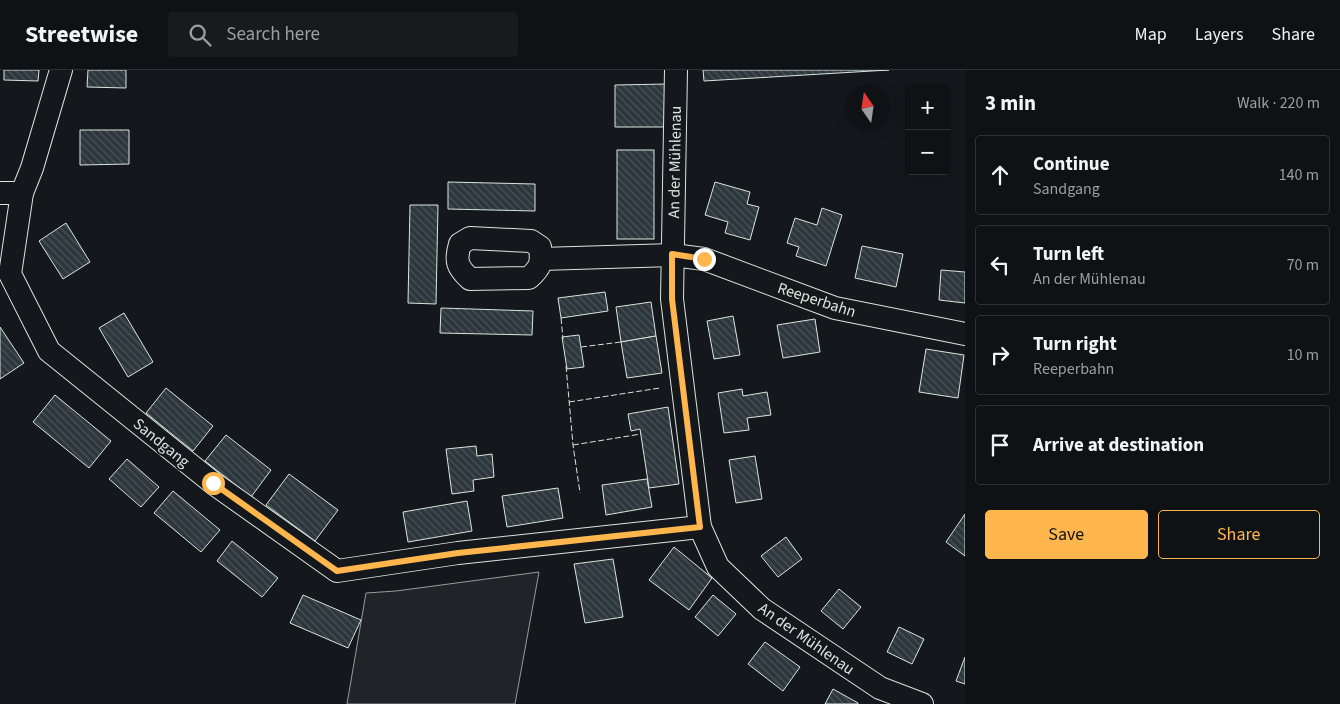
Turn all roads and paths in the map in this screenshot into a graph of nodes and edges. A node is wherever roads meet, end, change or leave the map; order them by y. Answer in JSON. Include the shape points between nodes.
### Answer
{"nodes":[{"id":1,"x":62,"y":70,"type":"edge"},
{"id":2,"x":676,"y":70,"type":"edge"},
{"id":3,"x":0,"y":193,"type":"edge"},
{"id":4,"x":22,"y":193,"type":"junction"},
{"id":5,"x":672,"y":254,"type":"junction"},
{"id":6,"x":541,"y":259,"type":"dead end"},
{"id":7,"x":965,"y":334,"type":"edge"},
{"id":8,"x":700,"y":527,"type":"junction"},
{"id":9,"x":922,"y":704,"type":"edge"}],
"edges":[{"from":1,"to":4,"type":"street","name":"Sandgang"},
{"from":2,"to":5,"type":"street","name":"An der Mühlenau"},
{"from":3,"to":4,"type":"street"},
{"from":4,"to":8,"type":"street","name":"Sandgang","via":[[10,274],[49,351],[213,483],[337,571],[458,553]]},
{"from":5,"to":6,"type":"street"},
{"from":5,"to":7,"type":"street","name":"Reeperbahn","via":[[704,259],[835,308]]},
{"from":5,"to":8,"type":"street","name":"An der Mühlenau","via":[[672,299]]},
{"from":8,"to":9,"type":"street","name":"An der Mühlenau","via":[[718,566],[762,609],[880,688]]}]}
